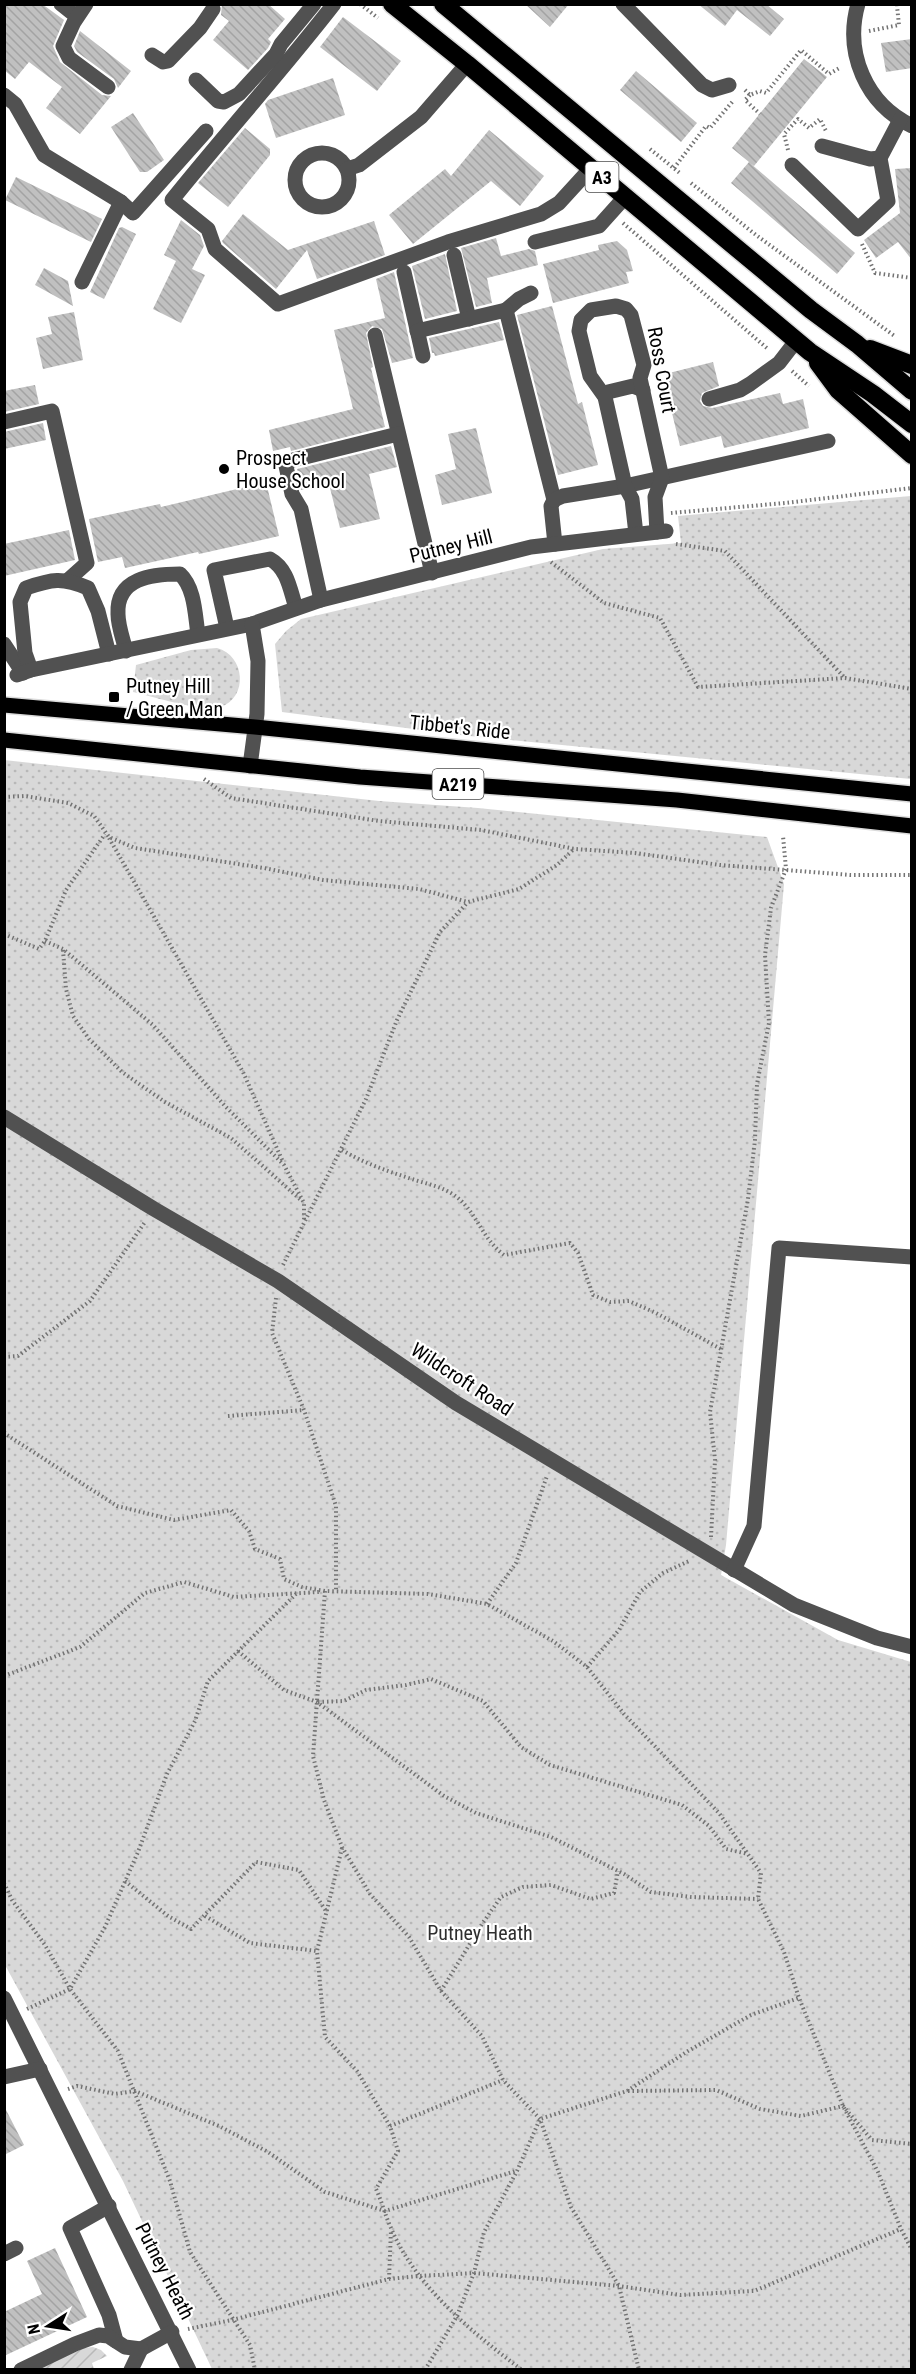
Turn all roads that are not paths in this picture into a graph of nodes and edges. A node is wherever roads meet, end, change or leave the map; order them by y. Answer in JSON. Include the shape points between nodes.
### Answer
{"nodes":[{"id":1,"x":86,"y":4,"type":"edge"},
{"id":2,"x":314,"y":4,"type":"edge"},
{"id":3,"x":334,"y":4,"type":"edge"},
{"id":4,"x":392,"y":4,"type":"edge"},
{"id":5,"x":443,"y":4,"type":"edge"},
{"id":6,"x":623,"y":4,"type":"edge"},
{"id":7,"x":858,"y":4,"type":"edge"},
{"id":8,"x":213,"y":9,"type":"dead end"},
{"id":9,"x":152,"y":55,"type":"dead end"},
{"id":10,"x":467,"y":64,"type":"junction"},
{"id":11,"x":196,"y":80,"type":"dead end"},
{"id":12,"x":729,"y":85,"type":"road end"},
{"id":13,"x":108,"y":87,"type":"dead end"},
{"id":14,"x":4,"y":95,"type":"edge"},
{"id":15,"x":906,"y":123,"type":"edge"},
{"id":16,"x":206,"y":131,"type":"dead end"},
{"id":17,"x":822,"y":146,"type":"road end"},
{"id":18,"x":880,"y":158,"type":"junction"},
{"id":19,"x":792,"y":165,"type":"road end"},
{"id":20,"x":591,"y":168,"type":"junction"},
{"id":21,"x":347,"y":170,"type":"dead end"},
{"id":22,"x":625,"y":197,"type":"junction"},
{"id":23,"x":121,"y":201,"type":"junction"},
{"id":24,"x":535,"y":242,"type":"dead end"},
{"id":25,"x":454,"y":255,"type":"dead end"},
{"id":26,"x":404,"y":272,"type":"dead end"},
{"id":27,"x":82,"y":282,"type":"dead end"},
{"id":28,"x":531,"y":293,"type":"dead end"},
{"id":29,"x":506,"y":310,"type":"junction"},
{"id":30,"x":469,"y":319,"type":"junction"},
{"id":31,"x":417,"y":331,"type":"junction"},
{"id":32,"x":375,"y":335,"type":"dead end"},
{"id":33,"x":857,"y":344,"type":"junction"},
{"id":34,"x":803,"y":346,"type":"junction"},
{"id":35,"x":423,"y":356,"type":"dead end"},
{"id":36,"x":912,"y":365,"type":"edge"},
{"id":37,"x":643,"y":390,"type":"junction"},
{"id":38,"x":912,"y":391,"type":"edge"},
{"id":39,"x":605,"y":397,"type":"junction"},
{"id":40,"x":708,"y":399,"type":"dead end"},
{"id":41,"x":4,"y":422,"type":"edge"},
{"id":42,"x":912,"y":424,"type":"edge"},
{"id":43,"x":398,"y":434,"type":"junction"},
{"id":44,"x":828,"y":441,"type":"dead end"},
{"id":45,"x":912,"y":455,"type":"edge"},
{"id":46,"x":662,"y":478,"type":"junction"},
{"id":47,"x":625,"y":486,"type":"junction"},
{"id":48,"x":554,"y":500,"type":"junction"},
{"id":49,"x":662,"y":532,"type":"joint"},
{"id":50,"x":636,"y":534,"type":"junction"},
{"id":51,"x":555,"y":544,"type":"junction"},
{"id":52,"x":432,"y":573,"type":"junction"},
{"id":53,"x":68,"y":580,"type":"junction"},
{"id":54,"x":321,"y":600,"type":"junction"},
{"id":55,"x":296,"y":608,"type":"junction"},
{"id":56,"x":252,"y":624,"type":"junction"},
{"id":57,"x":227,"y":628,"type":"junction"},
{"id":58,"x":198,"y":634,"type":"junction"},
{"id":59,"x":4,"y":644,"type":"edge"},
{"id":60,"x":126,"y":651,"type":"junction"},
{"id":61,"x":109,"y":654,"type":"junction"},
{"id":62,"x":24,"y":673,"type":"junction"},
{"id":63,"x":4,"y":705,"type":"edge"},
{"id":64,"x":255,"y":727,"type":"junction"},
{"id":65,"x":4,"y":740,"type":"edge"},
{"id":66,"x":250,"y":766,"type":"junction"},
{"id":67,"x":912,"y":794,"type":"edge"},
{"id":68,"x":912,"y":826,"type":"edge"},
{"id":69,"x":4,"y":1117,"type":"edge"},
{"id":70,"x":912,"y":1257,"type":"edge"},
{"id":71,"x":734,"y":1570,"type":"junction"},
{"id":72,"x":912,"y":1647,"type":"edge"},
{"id":73,"x":4,"y":1998,"type":"edge"},
{"id":74,"x":40,"y":2069,"type":"junction"},
{"id":75,"x":4,"y":2077,"type":"edge"},
{"id":76,"x":109,"y":2206,"type":"junction"},
{"id":77,"x":172,"y":2332,"type":"junction"},
{"id":78,"x":116,"y":2341,"type":"junction"},
{"id":79,"x":141,"y":2349,"type":"junction"},
{"id":80,"x":21,"y":2370,"type":"edge"},
{"id":81,"x":131,"y":2370,"type":"edge"},
{"id":82,"x":189,"y":2370,"type":"edge"}],
"edges":[{"from":1,"to":13,"type":"street","via":[[63,46],[69,58]]},
{"from":2,"to":11,"type":"street","via":[[239,94],[218,101]]},
{"from":3,"to":20,"type":"street","via":[[172,200],[208,229],[215,249],[278,304],[541,214],[559,203]]},
{"from":4,"to":10,"type":"highway","number":"A3"},
{"from":5,"to":33,"type":"highway","number":"A3"},
{"from":6,"to":12,"type":"street","via":[[702,85],[712,90]]},
{"from":7,"to":15,"type":"street","via":[[852,24],[856,60],[877,101]]},
{"from":8,"to":9,"type":"street","via":[[168,61]]},
{"from":10,"to":20,"type":"highway","number":"A3"},
{"from":10,"to":21,"type":"street","via":[[421,117]]},
{"from":14,"to":23,"type":"street","via":[[15,104],[44,155]]},
{"from":15,"to":18,"type":"street"},
{"from":16,"to":23,"type":"street","via":[[133,213]]},
{"from":17,"to":18,"type":"street","via":[[870,159]]},
{"from":18,"to":19,"type":"street","via":[[888,201],[858,229]]},
{"from":20,"to":22,"type":"highway","number":"A3"},
{"from":22,"to":24,"type":"street","via":[[599,226]]},
{"from":22,"to":34,"type":"highway","number":"A3"},
{"from":23,"to":27,"type":"street"},
{"from":25,"to":30,"type":"street"},
{"from":26,"to":31,"type":"street"},
{"from":28,"to":29,"type":"street"},
{"from":29,"to":30,"type":"street"},
{"from":29,"to":48,"type":"street"},
{"from":30,"to":31,"type":"street"},
{"from":31,"to":35,"type":"street"},
{"from":32,"to":43,"type":"street"},
{"from":33,"to":36,"type":"highway","number":"A3"},
{"from":33,"to":38,"type":"highway","number":"A3"},
{"from":34,"to":40,"type":"street","via":[[741,390]]},
{"from":34,"to":42,"type":"highway","number":"A3"},
{"from":34,"to":45,"type":"highway","number":"A3","via":[[838,390]]},
{"from":37,"to":39,"type":"street","via":[[633,386],[608,392]]},
{"from":37,"to":39,"type":"street","name":"Ross Court","via":[[640,378],[644,365],[631,315],[626,309],[608,306],[586,314],[579,331],[590,376]]},
{"from":37,"to":46,"type":"street","name":"Ross Court"},
{"from":39,"to":47,"type":"street","name":"Ross Court"},
{"from":41,"to":53,"type":"street","via":[[52,411],[87,563]]},
{"from":43,"to":52,"type":"street"},
{"from":43,"to":54,"type":"street","via":[[289,461],[286,466],[292,494],[301,509]]},
{"from":44,"to":46,"type":"street"},
{"from":46,"to":47,"type":"street"},
{"from":46,"to":49,"type":"street","name":"Ross Court","via":[[655,497]]},
{"from":47,"to":48,"type":"street"},
{"from":47,"to":50,"type":"street","name":"Ross Court","via":[[632,499]]},
{"from":48,"to":51,"type":"street","via":[[550,506]]},
{"from":49,"to":50,"type":"street","name":"Putney Hill"},
{"from":50,"to":51,"type":"street","name":"Putney Hill"},
{"from":51,"to":52,"type":"street","name":"Putney Hill"},
{"from":52,"to":54,"type":"street","name":"Putney Hill"},
{"from":53,"to":61,"type":"street","via":[[88,588]]},
{"from":53,"to":62,"type":"street","via":[[26,588],[20,602],[26,653]]},
{"from":54,"to":55,"type":"street","name":"Putney Hill"},
{"from":55,"to":56,"type":"street","name":"Putney Hill"},
{"from":55,"to":57,"type":"street","via":[[286,576],[270,559],[214,570]]},
{"from":56,"to":57,"type":"street","name":"Putney Hill"},
{"from":56,"to":64,"type":"street","via":[[258,661]]},
{"from":57,"to":58,"type":"street","name":"Putney Hill"},
{"from":58,"to":60,"type":"street","name":"Putney Hill"},
{"from":58,"to":60,"type":"street","via":[[191,596],[180,574],[134,581],[124,589],[117,613]]},
{"from":59,"to":62,"type":"street"},
{"from":60,"to":61,"type":"street","name":"Putney Hill"},
{"from":61,"to":62,"type":"street","name":"Putney Hill"},
{"from":63,"to":64,"type":"main road","name":"Tibbet's Ride","number":"A219"},
{"from":64,"to":66,"type":"street"},
{"from":64,"to":67,"type":"main road","name":"Tibbet's Ride","number":"A219"},
{"from":65,"to":66,"type":"main road","number":"A219"},
{"from":66,"to":68,"type":"main road","number":"A219","via":[[677,800]]},
{"from":69,"to":71,"type":"street","name":"Wildcroft Road","via":[[278,1281],[456,1403]]},
{"from":70,"to":71,"type":"street","via":[[780,1248],[754,1526]]},
{"from":71,"to":72,"type":"street","name":"Wildcroft Road","via":[[794,1605],[877,1638]]},
{"from":73,"to":74,"type":"street","name":"Putney Heath"},
{"from":74,"to":75,"type":"street"},
{"from":74,"to":76,"type":"street","name":"Putney Heath"},
{"from":76,"to":77,"type":"street","name":"Putney Heath"},
{"from":76,"to":78,"type":"street","via":[[70,2228],[109,2315]]},
{"from":77,"to":79,"type":"street"},
{"from":77,"to":82,"type":"street","name":"Putney Heath"},
{"from":78,"to":79,"type":"street"},
{"from":78,"to":80,"type":"street","via":[[99,2335]]},
{"from":79,"to":81,"type":"street"}]}
